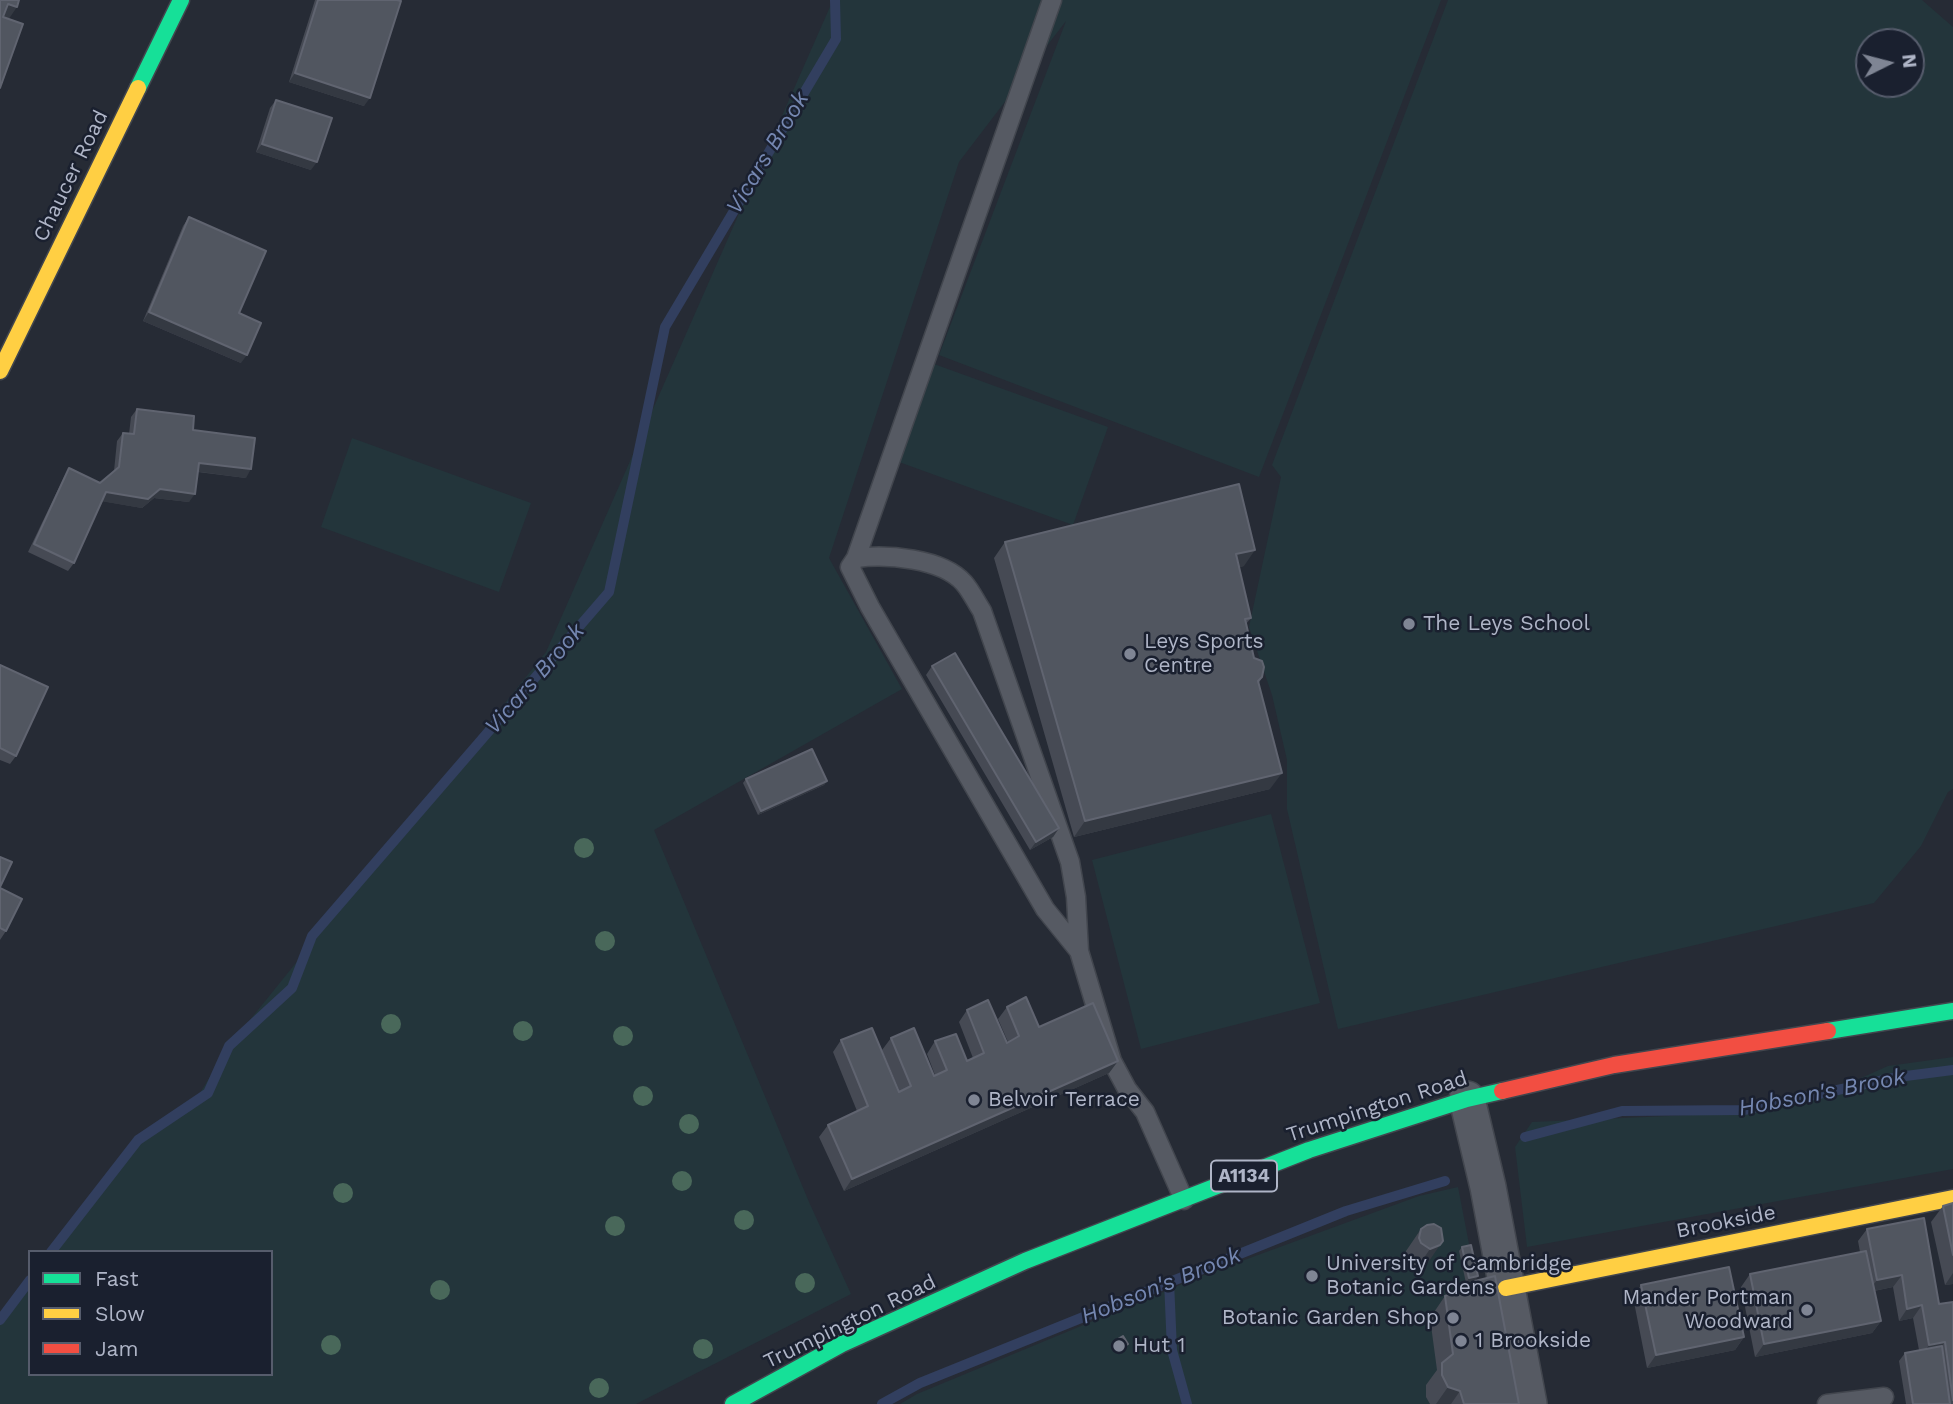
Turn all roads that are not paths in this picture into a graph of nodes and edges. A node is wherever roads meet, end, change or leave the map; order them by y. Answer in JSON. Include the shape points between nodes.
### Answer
{"nodes":[{"id":1,"x":181,"y":0,"type":"edge"},
{"id":2,"x":1052,"y":0,"type":"edge"},
{"id":3,"x":0,"y":371,"type":"edge"},
{"id":4,"x":856,"y":558,"type":"junction"},
{"id":5,"x":1079,"y":951,"type":"junction"},
{"id":6,"x":1953,"y":1011,"type":"edge"},
{"id":7,"x":1467,"y":1099,"type":"junction"},
{"id":8,"x":1953,"y":1198,"type":"edge"},
{"id":9,"x":1184,"y":1200,"type":"junction"},
{"id":10,"x":1506,"y":1287,"type":"junction"},
{"id":11,"x":1884,"y":1397,"type":"dead end"},
{"id":12,"x":733,"y":1404,"type":"edge"},
{"id":13,"x":1529,"y":1404,"type":"edge"},
{"id":14,"x":1827,"y":1404,"type":"edge"}],
"edges":[{"from":1,"to":3,"type":"main road","name":"Chaucer Road"},
{"from":2,"to":4,"type":"lane"},
{"from":4,"to":5,"type":"lane","via":[[850,567],[870,607],[1045,909]]},
{"from":4,"to":5,"type":"lane","via":[[875,556],[937,566],[964,582],[982,611],[1070,862]]},
{"from":5,"to":9,"type":"lane","via":[[1112,1061],[1150,1123]]},
{"from":6,"to":7,"type":"main road","name":"Trumpington Road","number":"A1134","via":[[1614,1065]]},
{"from":7,"to":9,"type":"main road","name":"Trumpington Road","number":"A1134","via":[[1309,1150]]},
{"from":7,"to":10,"type":"street"},
{"from":8,"to":10,"type":"main road","name":"Brookside"},
{"from":9,"to":12,"type":"main road","name":"Trumpington Road","number":"A1134","via":[[1025,1261],[842,1345]]},
{"from":10,"to":13,"type":"street"},
{"from":11,"to":14,"type":"lane"}]}
